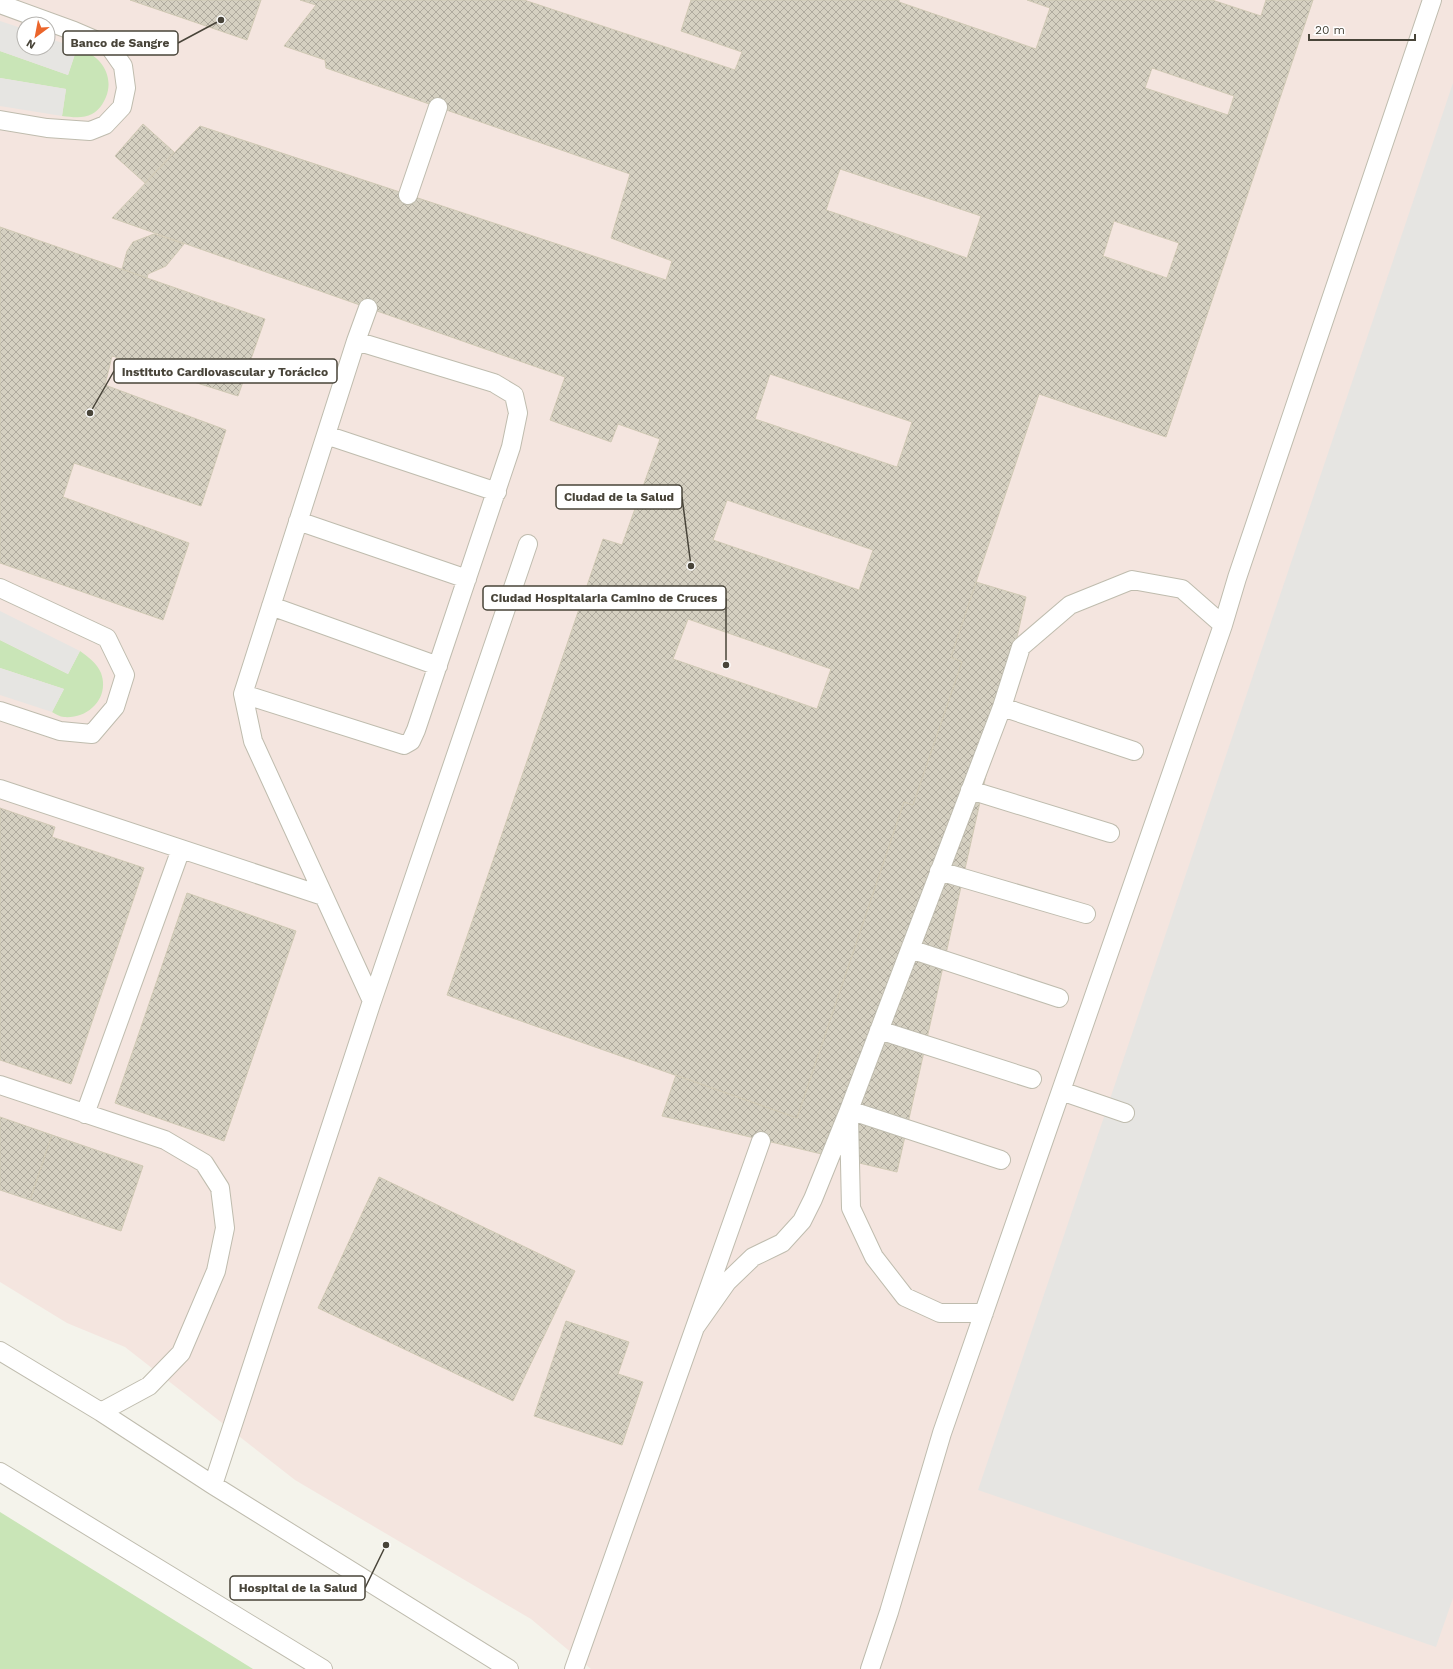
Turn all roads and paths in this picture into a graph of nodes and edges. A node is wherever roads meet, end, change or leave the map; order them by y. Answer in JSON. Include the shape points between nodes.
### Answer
{"nodes":[{"id":1,"x":1432,"y":0,"type":"edge"},
{"id":2,"x":0,"y":4,"type":"edge"},
{"id":3,"x":438,"y":107,"type":"dead end"},
{"id":4,"x":0,"y":120,"type":"edge"},
{"id":5,"x":408,"y":195,"type":"dead end"},
{"id":6,"x":368,"y":308,"type":"dead end"},
{"id":7,"x":356,"y":341,"type":"junction"},
{"id":8,"x":326,"y":435,"type":"junction"},
{"id":9,"x":497,"y":492,"type":"junction"},
{"id":10,"x":298,"y":521,"type":"junction"},
{"id":11,"x":528,"y":544,"type":"dead end"},
{"id":12,"x":467,"y":579,"type":"junction"},
{"id":13,"x":0,"y":588,"type":"edge"},
{"id":14,"x":271,"y":606,"type":"junction"},
{"id":15,"x":1224,"y":625,"type":"junction"},
{"id":16,"x":438,"y":666,"type":"junction"},
{"id":17,"x":243,"y":694,"type":"junction"},
{"id":18,"x":1002,"y":707,"type":"junction"},
{"id":19,"x":0,"y":711,"type":"edge"},
{"id":20,"x":1134,"y":751,"type":"dead end"},
{"id":21,"x":0,"y":789,"type":"edge"},
{"id":22,"x":970,"y":790,"type":"junction"},
{"id":23,"x":1110,"y":833,"type":"dead end"},
{"id":24,"x":181,"y":849,"type":"junction"},
{"id":25,"x":939,"y":870,"type":"junction"},
{"id":26,"x":323,"y":896,"type":"junction"},
{"id":27,"x":1086,"y":914,"type":"dead end"},
{"id":28,"x":910,"y":949,"type":"junction"},
{"id":29,"x":1059,"y":998,"type":"dead end"},
{"id":30,"x":372,"y":1001,"type":"junction"},
{"id":31,"x":879,"y":1030,"type":"junction"},
{"id":32,"x":1032,"y":1079,"type":"dead end"},
{"id":33,"x":0,"y":1085,"type":"edge"},
{"id":34,"x":1061,"y":1091,"type":"junction"},
{"id":35,"x":849,"y":1110,"type":"junction"},
{"id":36,"x":1126,"y":1113,"type":"dead end"},
{"id":37,"x":85,"y":1114,"type":"junction"},
{"id":38,"x":761,"y":1141,"type":"dead end"},
{"id":39,"x":1001,"y":1160,"type":"dead end"},
{"id":40,"x":984,"y":1313,"type":"junction"},
{"id":41,"x":696,"y":1326,"type":"junction"},
{"id":42,"x":0,"y":1351,"type":"edge"},
{"id":43,"x":101,"y":1412,"type":"junction"},
{"id":44,"x":0,"y":1472,"type":"edge"},
{"id":45,"x":213,"y":1485,"type":"junction"},
{"id":46,"x":323,"y":1669,"type":"edge"},
{"id":47,"x":509,"y":1669,"type":"edge"},
{"id":48,"x":574,"y":1669,"type":"edge"},
{"id":49,"x":870,"y":1669,"type":"edge"}],
"edges":[{"from":1,"to":15,"type":"lane"},
{"from":2,"to":4,"type":"lane","via":[[109,46],[122,66],[126,88],[122,107],[105,125],[90,131],[47,128]]},
{"from":3,"to":5,"type":"lane"},
{"from":6,"to":7,"type":"lane"},
{"from":7,"to":8,"type":"lane"},
{"from":7,"to":9,"type":"lane","via":[[494,383],[514,395],[518,413]]},
{"from":8,"to":9,"type":"lane"},
{"from":8,"to":10,"type":"lane"},
{"from":9,"to":12,"type":"lane"},
{"from":10,"to":12,"type":"lane"},
{"from":10,"to":14,"type":"lane"},
{"from":11,"to":30,"type":"lane"},
{"from":12,"to":16,"type":"lane"},
{"from":13,"to":19,"type":"lane","via":[[107,638],[125,675],[115,706],[92,734],[60,731]]},
{"from":14,"to":16,"type":"lane"},
{"from":14,"to":17,"type":"lane"},
{"from":15,"to":18,"type":"lane","via":[[1182,589],[1132,580],[1070,605],[1021,647]]},
{"from":15,"to":34,"type":"lane"},
{"from":16,"to":17,"type":"lane","via":[[416,730],[404,745]]},
{"from":17,"to":26,"type":"lane","via":[[253,741]]},
{"from":18,"to":20,"type":"lane"},
{"from":18,"to":22,"type":"lane"},
{"from":21,"to":24,"type":"lane"},
{"from":22,"to":23,"type":"lane"},
{"from":22,"to":25,"type":"lane"},
{"from":24,"to":26,"type":"lane"},
{"from":24,"to":37,"type":"lane"},
{"from":25,"to":27,"type":"lane"},
{"from":25,"to":28,"type":"lane"},
{"from":26,"to":30,"type":"lane"},
{"from":28,"to":29,"type":"lane"},
{"from":28,"to":31,"type":"lane"},
{"from":30,"to":45,"type":"lane"},
{"from":31,"to":32,"type":"lane"},
{"from":31,"to":35,"type":"lane"},
{"from":33,"to":37,"type":"lane"},
{"from":34,"to":36,"type":"lane"},
{"from":34,"to":40,"type":"lane"},
{"from":35,"to":39,"type":"lane"},
{"from":35,"to":40,"type":"lane","via":[[851,1208],[874,1257],[905,1297],[940,1313]]},
{"from":35,"to":41,"type":"lane","via":[[802,1221],[782,1243],[753,1257],[727,1282]]},
{"from":37,"to":43,"type":"lane","via":[[165,1140],[204,1163],[220,1188],[225,1228],[216,1271],[181,1352],[149,1386]]},
{"from":38,"to":41,"type":"lane"},
{"from":40,"to":49,"type":"lane","via":[[942,1433],[890,1612]]},
{"from":41,"to":48,"type":"lane"},
{"from":42,"to":43,"type":"lane"},
{"from":43,"to":45,"type":"lane"},
{"from":44,"to":46,"type":"lane"},
{"from":45,"to":47,"type":"lane"}]}
